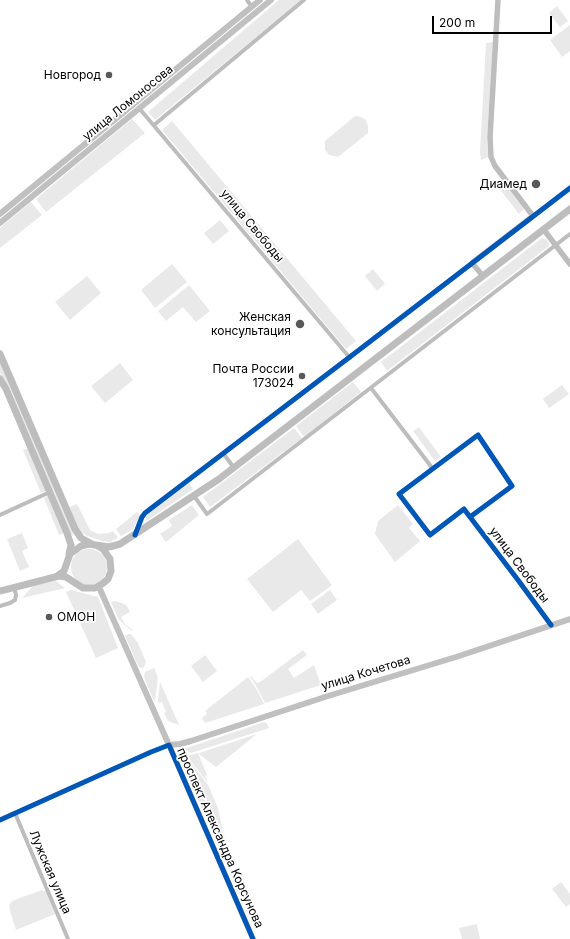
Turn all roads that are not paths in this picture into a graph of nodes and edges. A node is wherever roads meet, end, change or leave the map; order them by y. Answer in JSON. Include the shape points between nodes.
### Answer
{"nodes":[{"id":1,"x":247,"y":0,"type":"edge"},
{"id":2,"x":260,"y":0,"type":"edge"},
{"id":3,"x":271,"y":0,"type":"edge"},
{"id":4,"x":304,"y":0,"type":"edge"},
{"id":5,"x":498,"y":0,"type":"edge"},
{"id":6,"x":252,"y":7,"type":"junction"},
{"id":7,"x":191,"y":61,"type":"junction"},
{"id":8,"x":139,"y":108,"type":"junction"},
{"id":9,"x":154,"y":125,"type":"junction"},
{"id":10,"x":96,"y":140,"type":"junction"},
{"id":11,"x":570,"y":188,"type":"edge"},
{"id":12,"x":570,"y":209,"type":"edge"},
{"id":13,"x":0,"y":214,"type":"edge"},
{"id":14,"x":533,"y":216,"type":"junction"},
{"id":15,"x":0,"y":223,"type":"edge"},
{"id":16,"x":544,"y":230,"type":"junction"},
{"id":17,"x":570,"y":234,"type":"edge"},
{"id":18,"x":556,"y":245,"type":"junction"},
{"id":19,"x":472,"y":263,"type":"junction"},
{"id":20,"x":570,"y":264,"type":"edge"},
{"id":21,"x":483,"y":276,"type":"junction"},
{"id":22,"x":0,"y":354,"type":"edge"},
{"id":23,"x":350,"y":358,"type":"junction"},
{"id":24,"x":0,"y":379,"type":"edge"},
{"id":25,"x":371,"y":388,"type":"junction"},
{"id":26,"x":223,"y":453,"type":"junction"},
{"id":27,"x":234,"y":468,"type":"junction"},
{"id":28,"x":433,"y":469,"type":"junction"},
{"id":29,"x":50,"y":492,"type":"junction"},
{"id":30,"x":194,"y":496,"type":"junction"},
{"id":31,"x":0,"y":515,"type":"edge"},
{"id":32,"x":470,"y":517,"type":"junction"},
{"id":33,"x":135,"y":535,"type":"junction"},
{"id":34,"x":124,"y":542,"type":"junction"},
{"id":35,"x":95,"y":545,"type":"junction"},
{"id":36,"x":68,"y":560,"type":"junction"},
{"id":37,"x":111,"y":567,"type":"junction"},
{"id":38,"x":57,"y":576,"type":"junction"},
{"id":39,"x":76,"y":585,"type":"junction"},
{"id":40,"x":99,"y":587,"type":"junction"},
{"id":41,"x":14,"y":588,"type":"junction"},
{"id":42,"x":0,"y":591,"type":"edge"},
{"id":43,"x":0,"y":606,"type":"edge"},
{"id":44,"x":570,"y":619,"type":"edge"},
{"id":45,"x":551,"y":625,"type":"junction"},
{"id":46,"x":169,"y":745,"type":"junction"},
{"id":47,"x":15,"y":813,"type":"junction"},
{"id":48,"x":0,"y":820,"type":"edge"},
{"id":49,"x":68,"y":939,"type":"edge"},
{"id":50,"x":253,"y":939,"type":"edge"}],
"edges":[{"from":1,"to":6,"type":"street"},
{"from":2,"to":6,"type":"main road","name":"улица Ломоносова"},
{"from":3,"to":7,"type":"main road","name":"улица Ломоносова"},
{"from":4,"to":9,"type":"street"},
{"from":5,"to":14,"type":"street","via":[[491,157]]},
{"from":6,"to":7,"type":"main road","name":"улица Ломоносова"},
{"from":7,"to":8,"type":"main road","name":"улица Ломоносова"},
{"from":7,"to":10,"type":"main road","name":"улица Ломоносова"},
{"from":8,"to":9,"type":"street","name":"улица Свободы"},
{"from":8,"to":10,"type":"main road","name":"улица Ломоносова"},
{"from":9,"to":23,"type":"street","name":"улица Свободы"},
{"from":10,"to":13,"type":"main road","name":"улица Ломоносова"},
{"from":10,"to":15,"type":"main road","name":"улица Ломоносова"},
{"from":11,"to":14,"type":"street"},
{"from":12,"to":16,"type":"main road"},
{"from":14,"to":19,"type":"street"},
{"from":16,"to":18,"type":"street"},
{"from":16,"to":21,"type":"main road"},
{"from":17,"to":18,"type":"street"},
{"from":18,"to":20,"type":"street"},
{"from":18,"to":25,"type":"street"},
{"from":19,"to":21,"type":"street"},
{"from":19,"to":23,"type":"street"},
{"from":21,"to":27,"type":"main road"},
{"from":22,"to":35,"type":"main road","via":[[75,529],[84,540]]},
{"from":23,"to":26,"type":"street"},
{"from":24,"to":29,"type":"main road"},
{"from":25,"to":28,"type":"street"},
{"from":25,"to":30,"type":"street","via":[[207,514]]},
{"from":26,"to":27,"type":"street"},
{"from":26,"to":33,"type":"street","via":[[145,513]]},
{"from":27,"to":30,"type":"main road"},
{"from":28,"to":32,"type":"street","name":"улица Свободы","via":[[399,494],[430,535],[464,509]]},
{"from":28,"to":32,"type":"street","name":"улица Свободы","via":[[478,436],[512,486]]},
{"from":29,"to":31,"type":"street"},
{"from":29,"to":36,"type":"main road","via":[[70,540]]},
{"from":30,"to":33,"type":"main road"},
{"from":32,"to":45,"type":"street","name":"улица Свободы"},
{"from":33,"to":34,"type":"main road"},
{"from":34,"to":35,"type":"main road","via":[[109,547]]},
{"from":34,"to":37,"type":"main road","via":[[114,554]]},
{"from":35,"to":36,"type":"main road","via":[[85,544],[77,548]]},
{"from":35,"to":37,"type":"main road","via":[[103,549]]},
{"from":36,"to":38,"type":"main road"},
{"from":36,"to":39,"type":"main road","via":[[68,575]]},
{"from":37,"to":40,"type":"main road","via":[[108,579]]},
{"from":38,"to":39,"type":"main road","via":[[64,576]]},
{"from":38,"to":41,"type":"main road"},
{"from":39,"to":40,"type":"main road","via":[[87,589]]},
{"from":40,"to":46,"type":"main road","name":"проспект Александра Корсунова"},
{"from":41,"to":42,"type":"main road"},
{"from":41,"to":43,"type":"street","via":[[15,600]]},
{"from":44,"to":45,"type":"main road","name":"улица Кочетова"},
{"from":45,"to":46,"type":"main road","name":"улица Кочетова","via":[[191,741]]},
{"from":46,"to":47,"type":"street"},
{"from":46,"to":50,"type":"street","name":"проспект Александра Корсунова"},
{"from":47,"to":48,"type":"street"},
{"from":47,"to":49,"type":"street","name":"Лужская улица"}]}
